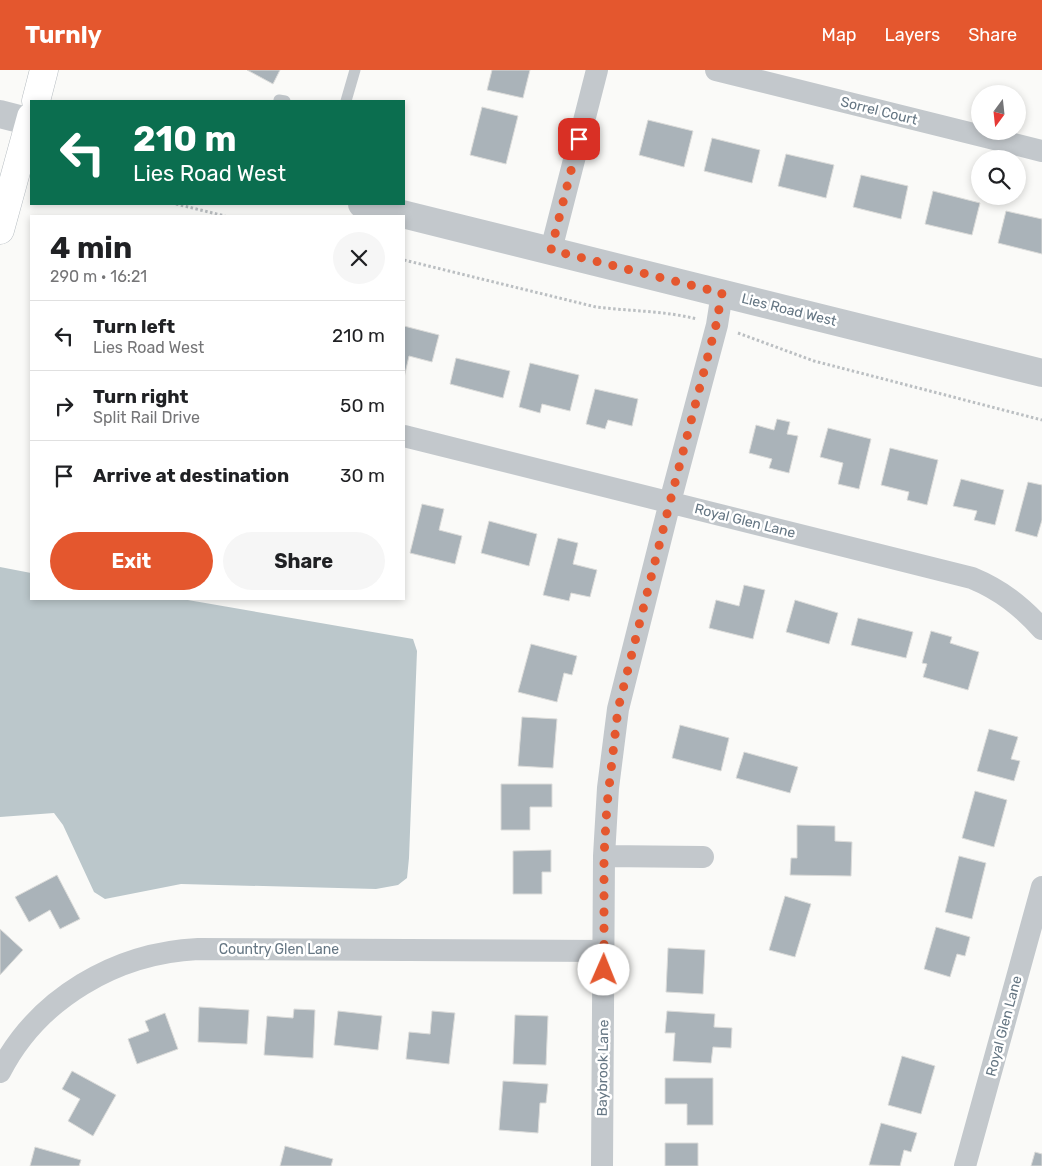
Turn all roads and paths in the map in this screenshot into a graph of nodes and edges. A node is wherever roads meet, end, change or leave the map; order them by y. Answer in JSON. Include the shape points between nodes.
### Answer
{"nodes":[{"id":1,"x":44,"y":70,"type":"edge"},
{"id":2,"x":354,"y":70,"type":"edge"},
{"id":3,"x":597,"y":70,"type":"edge"},
{"id":4,"x":716,"y":70,"type":"edge"},
{"id":5,"x":36,"y":100,"type":"edge"},
{"id":6,"x":346,"y":100,"type":"edge"},
{"id":7,"x":0,"y":114,"type":"edge"},
{"id":8,"x":30,"y":116,"type":"edge"},
{"id":9,"x":30,"y":123,"type":"edge"},
{"id":10,"x":1042,"y":151,"type":"edge"},
{"id":11,"x":180,"y":205,"type":"edge"},
{"id":12,"x":366,"y":205,"type":"edge"},
{"id":13,"x":221,"y":215,"type":"edge"},
{"id":14,"x":0,"y":230,"type":"edge"},
{"id":15,"x":551,"y":250,"type":"junction"},
{"id":16,"x":722,"y":293,"type":"junction"},
{"id":17,"x":1042,"y":373,"type":"edge"},
{"id":18,"x":405,"y":436,"type":"edge"},
{"id":19,"x":670,"y":502,"type":"junction"},
{"id":20,"x":1042,"y":628,"type":"edge"},
{"id":21,"x":604,"y":856,"type":"junction"},
{"id":22,"x":703,"y":857,"type":"dead end"},
{"id":23,"x":1042,"y":887,"type":"edge"},
{"id":24,"x":604,"y":950,"type":"junction"},
{"id":25,"x":0,"y":1072,"type":"edge"},
{"id":26,"x":602,"y":1166,"type":"edge"},
{"id":27,"x":965,"y":1166,"type":"edge"}],
"edges":[{"from":1,"to":5,"type":"main road"},
{"from":2,"to":6,"type":"lane"},
{"from":3,"to":15,"type":"street"},
{"from":4,"to":10,"type":"street","name":"Sorrel Court"},
{"from":7,"to":8,"type":"street"},
{"from":9,"to":14,"type":"main road"},
{"from":11,"to":13,"type":"path"},
{"from":12,"to":15,"type":"street","name":"Lies Road West"},
{"from":15,"to":16,"type":"street","name":"Lies Road West"},
{"from":16,"to":17,"type":"street","name":"Lies Road West"},
{"from":16,"to":19,"type":"street","name":"Baybrook Lane"},
{"from":18,"to":19,"type":"street","name":"Royal Glen Lane"},
{"from":19,"to":20,"type":"street","name":"Royal Glen Lane","via":[[972,578],[1008,597]]},
{"from":19,"to":21,"type":"street","name":"Baybrook Lane","via":[[618,709]]},
{"from":21,"to":22,"type":"street"},
{"from":21,"to":24,"type":"street","name":"Baybrook Lane"},
{"from":23,"to":27,"type":"street","name":"Royal Glen Lane"},
{"from":24,"to":25,"type":"street","name":"Country Glen Lane","via":[[198,949],[156,954],[131,960],[99,974],[52,1006],[19,1042]]},
{"from":24,"to":26,"type":"street","name":"Baybrook Lane"}]}
